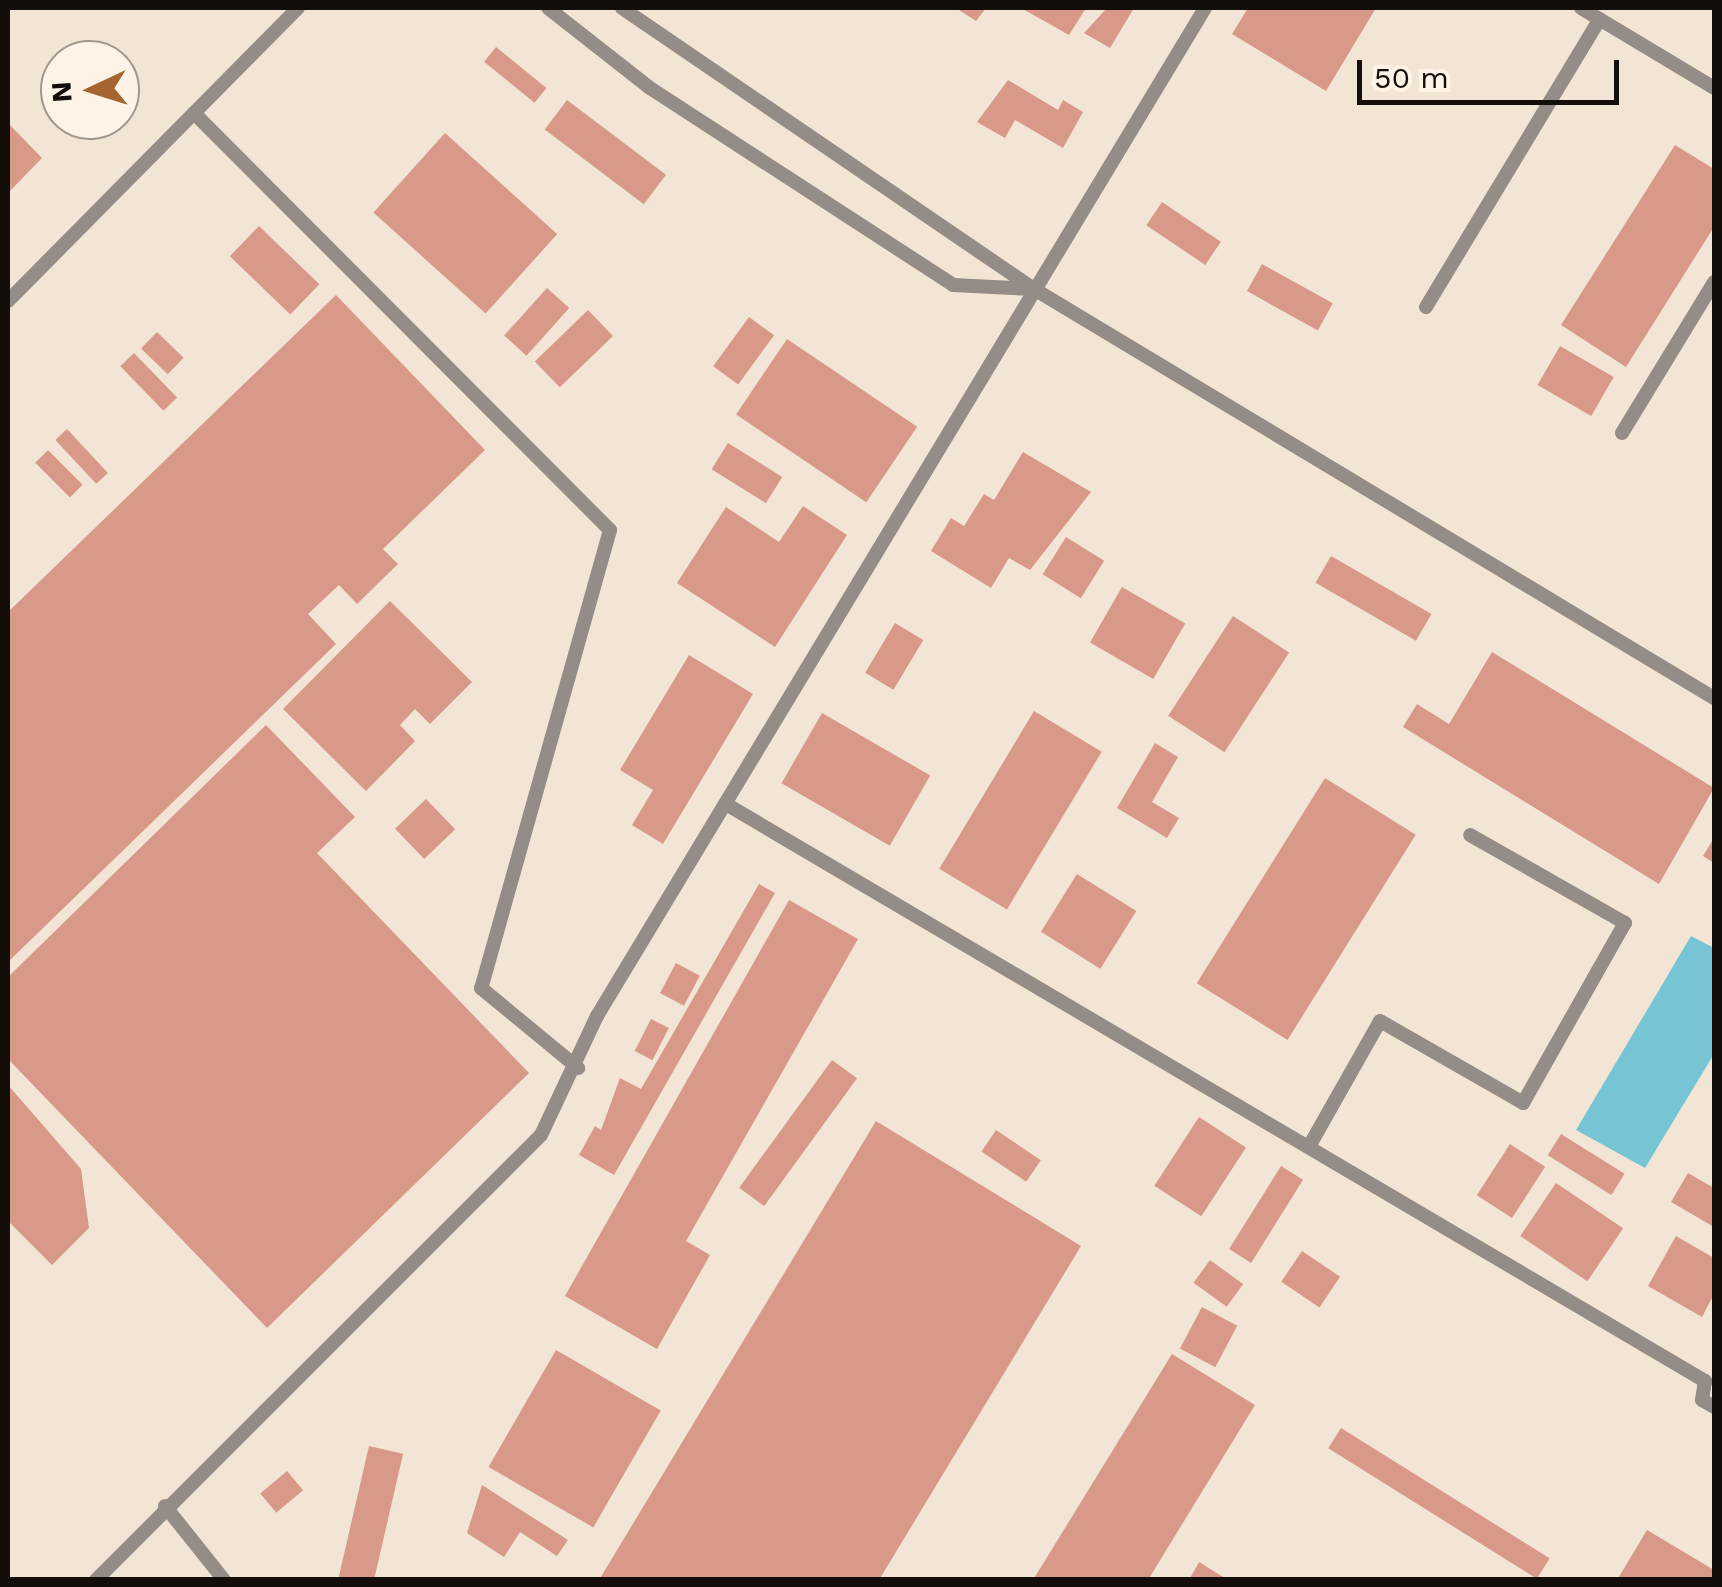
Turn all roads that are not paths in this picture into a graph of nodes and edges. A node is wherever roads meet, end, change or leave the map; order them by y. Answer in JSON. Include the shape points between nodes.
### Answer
{"nodes":[{"id":1,"x":298,"y":8,"type":"edge"},
{"id":2,"x":548,"y":8,"type":"edge"},
{"id":3,"x":622,"y":8,"type":"edge"},
{"id":4,"x":1205,"y":8,"type":"edge"},
{"id":5,"x":1581,"y":8,"type":"edge"},
{"id":6,"x":1600,"y":20,"type":"junction"},
{"id":7,"x":1714,"y":88,"type":"edge"},
{"id":8,"x":194,"y":113,"type":"junction"},
{"id":9,"x":1714,"y":282,"type":"edge"},
{"id":10,"x":1034,"y":289,"type":"junction"},
{"id":11,"x":8,"y":301,"type":"edge"},
{"id":12,"x":1426,"y":307,"type":"dead end"},
{"id":13,"x":1622,"y":433,"type":"dead end"},
{"id":14,"x":1714,"y":698,"type":"edge"},
{"id":15,"x":731,"y":807,"type":"junction"},
{"id":16,"x":1470,"y":835,"type":"dead end"},
{"id":17,"x":578,"y":1068,"type":"junction"},
{"id":18,"x":1311,"y":1143,"type":"junction"},
{"id":19,"x":1714,"y":1408,"type":"edge"},
{"id":20,"x":165,"y":1506,"type":"junction"},
{"id":21,"x":96,"y":1580,"type":"edge"},
{"id":22,"x":224,"y":1580,"type":"edge"}],
"edges":[{"from":1,"to":8,"type":"lane"},
{"from":2,"to":10,"type":"lane","via":[[776,174],[954,285]]},
{"from":3,"to":10,"type":"lane"},
{"from":4,"to":10,"type":"lane"},
{"from":5,"to":6,"type":"lane"},
{"from":6,"to":7,"type":"lane"},
{"from":6,"to":12,"type":"lane"},
{"from":8,"to":11,"type":"lane"},
{"from":8,"to":17,"type":"lane","via":[[610,530],[481,988]]},
{"from":9,"to":13,"type":"lane"},
{"from":10,"to":14,"type":"lane"},
{"from":10,"to":15,"type":"lane"},
{"from":15,"to":17,"type":"lane","via":[[597,1016]]},
{"from":15,"to":18,"type":"lane"},
{"from":16,"to":18,"type":"lane","via":[[1625,923],[1523,1104],[1380,1022]]},
{"from":17,"to":20,"type":"lane","via":[[540,1135]]},
{"from":18,"to":19,"type":"lane","via":[[1705,1381],[1702,1400]]},
{"from":20,"to":21,"type":"lane"},
{"from":20,"to":22,"type":"lane"}]}
